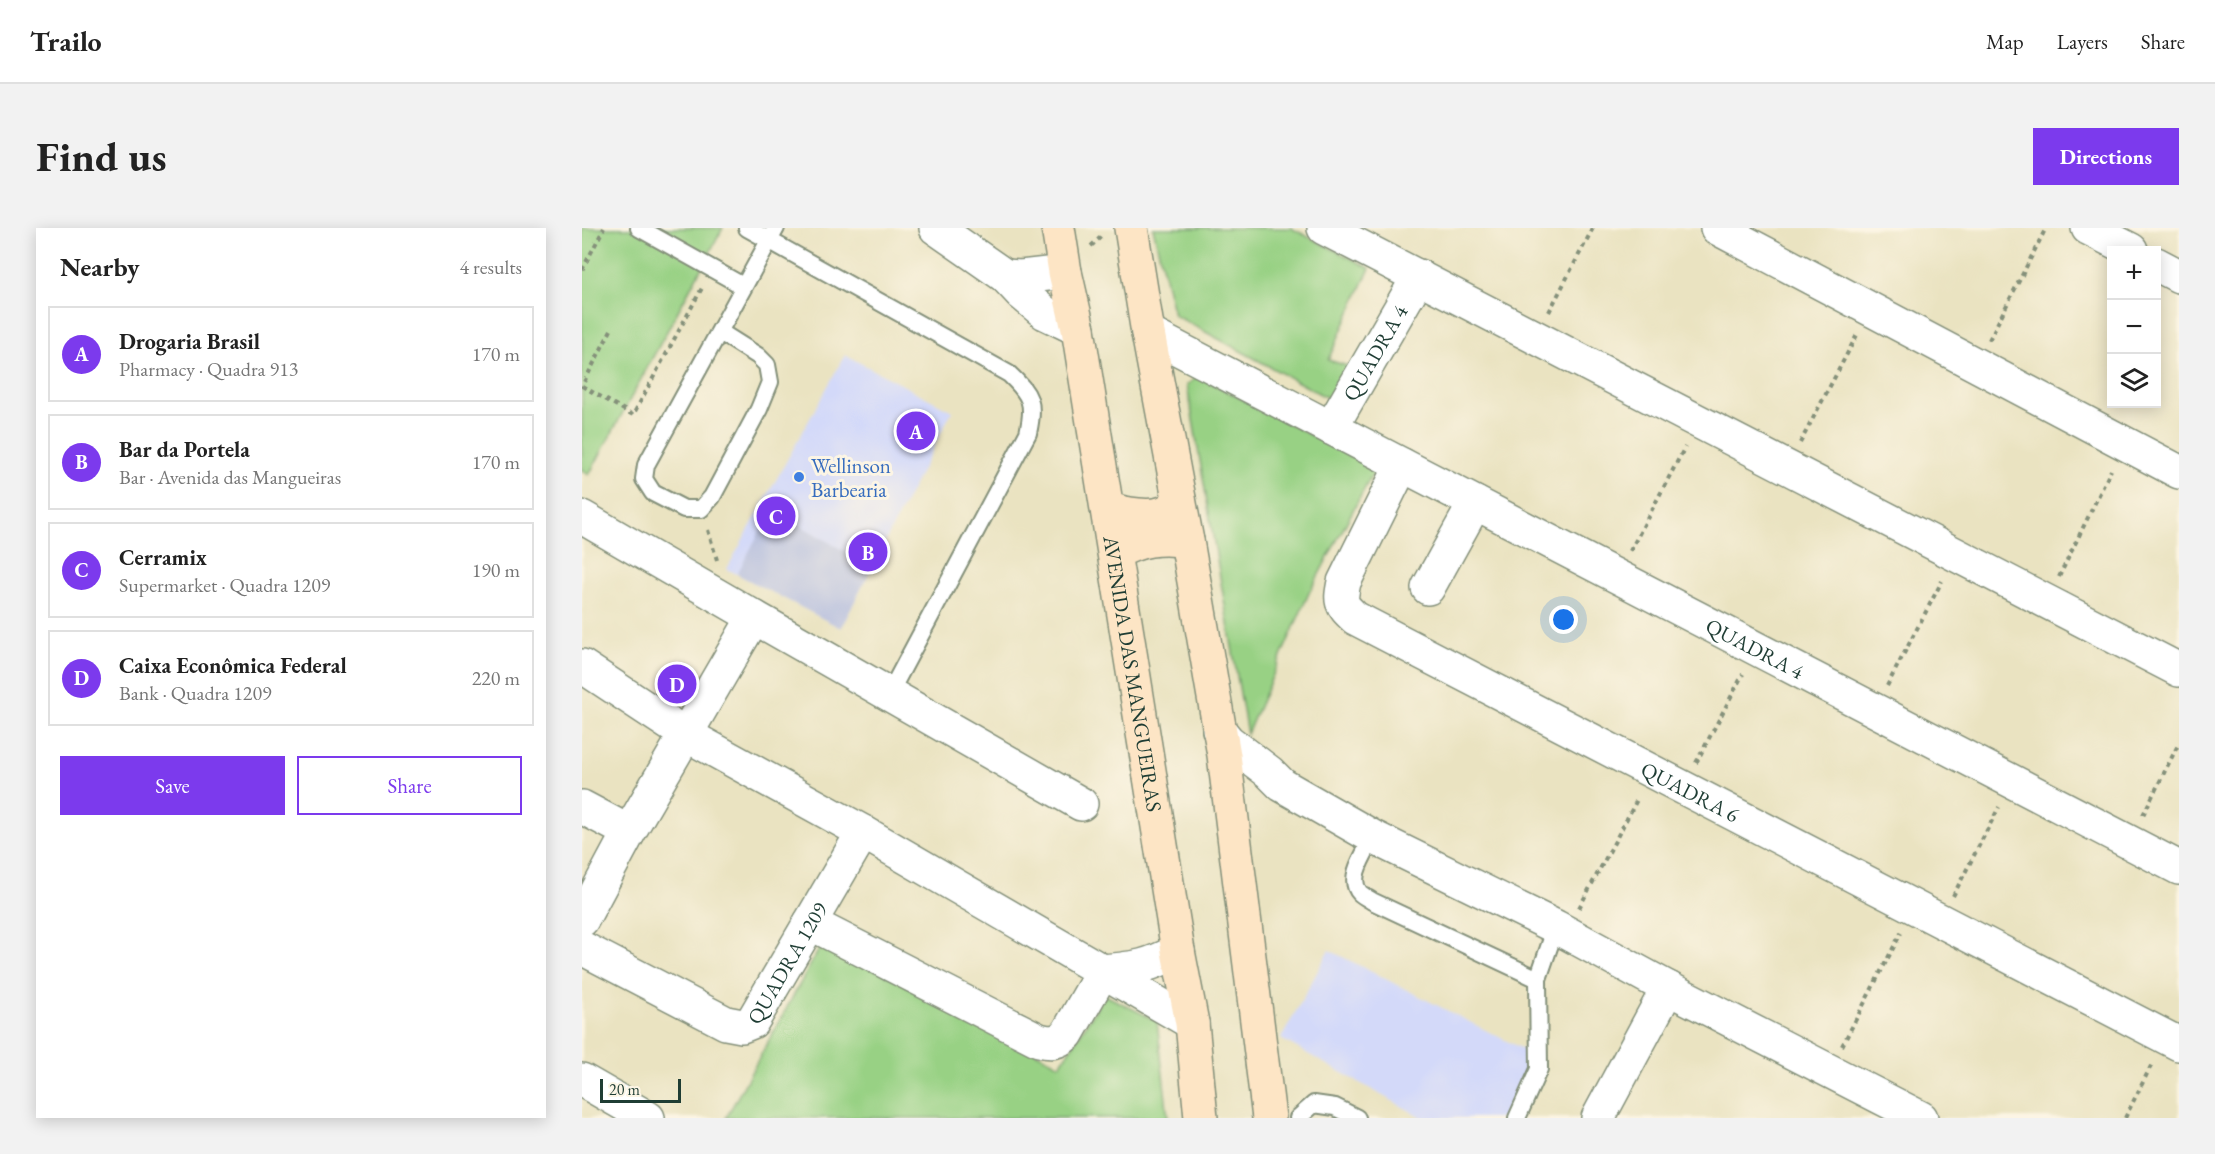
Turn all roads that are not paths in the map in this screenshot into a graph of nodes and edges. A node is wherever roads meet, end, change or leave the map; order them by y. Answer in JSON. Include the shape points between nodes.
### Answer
{"nodes":[{"id":1,"x":639,"y":228,"type":"edge"},
{"id":2,"x":747,"y":228,"type":"edge"},
{"id":3,"x":936,"y":228,"type":"edge"},
{"id":4,"x":1058,"y":228,"type":"edge"},
{"id":5,"x":1131,"y":228,"type":"edge"},
{"id":6,"x":1324,"y":228,"type":"edge"},
{"id":7,"x":1717,"y":228,"type":"edge"},
{"id":8,"x":2088,"y":228,"type":"edge"},
{"id":9,"x":772,"y":234,"type":"edge"},
{"id":10,"x":2123,"y":246,"type":"edge"},
{"id":11,"x":2161,"y":266,"type":"edge"},
{"id":12,"x":1065,"y":272,"type":"junction"},
{"id":13,"x":1005,"y":276,"type":"junction"},
{"id":14,"x":1419,"y":276,"type":"junction"},
{"id":15,"x":2179,"y":276,"type":"edge"},
{"id":16,"x":743,"y":286,"type":"junction"},
{"id":17,"x":1078,"y":330,"type":"junction"},
{"id":18,"x":720,"y":332,"type":"junction"},
{"id":19,"x":1148,"y":333,"type":"junction"},
{"id":20,"x":1200,"y":361,"type":"junction"},
{"id":21,"x":1158,"y":387,"type":"junction"},
{"id":22,"x":1331,"y":428,"type":"junction"},
{"id":23,"x":1402,"y":465,"type":"junction"},
{"id":24,"x":2179,"y":472,"type":"edge"},
{"id":25,"x":1179,"y":500,"type":"junction"},
{"id":26,"x":1475,"y":503,"type":"junction"},
{"id":27,"x":1107,"y":508,"type":"junction"},
{"id":28,"x":582,"y":517,"type":"edge"},
{"id":29,"x":1187,"y":541,"type":"junction"},
{"id":30,"x":1115,"y":554,"type":"junction"},
{"id":31,"x":1428,"y":588,"type":"dead end"},
{"id":32,"x":741,"y":609,"type":"junction"},
{"id":33,"x":582,"y":666,"type":"edge"},
{"id":34,"x":2179,"y":670,"type":"edge"},
{"id":35,"x":888,"y":696,"type":"junction"},
{"id":36,"x":1219,"y":730,"type":"junction"},
{"id":37,"x":685,"y":734,"type":"junction"},
{"id":38,"x":1228,"y":783,"type":"junction"},
{"id":39,"x":1282,"y":785,"type":"junction"},
{"id":40,"x":1081,"y":804,"type":"dead end"},
{"id":41,"x":582,"y":807,"type":"edge"},
{"id":42,"x":630,"y":832,"type":"junction"},
{"id":43,"x":863,"y":832,"type":"junction"},
{"id":44,"x":1373,"y":837,"type":"junction"},
{"id":45,"x":2179,"y":868,"type":"edge"},
{"id":46,"x":582,"y":920,"type":"edge"},
{"id":47,"x":810,"y":923,"type":"junction"},
{"id":48,"x":1561,"y":930,"type":"junction"},
{"id":49,"x":582,"y":948,"type":"edge"},
{"id":50,"x":1178,"y":951,"type":"junction"},
{"id":51,"x":1102,"y":970,"type":"junction"},
{"id":52,"x":1538,"y":979,"type":"junction"},
{"id":53,"x":1668,"y":988,"type":"junction"},
{"id":54,"x":1191,"y":1023,"type":"junction"},
{"id":55,"x":2172,"y":1041,"type":"edge"},
{"id":56,"x":582,"y":1080,"type":"edge"},
{"id":57,"x":648,"y":1118,"type":"edge"},
{"id":58,"x":1201,"y":1118,"type":"edge"},
{"id":59,"x":1269,"y":1118,"type":"edge"},
{"id":60,"x":1298,"y":1118,"type":"edge"},
{"id":61,"x":1357,"y":1118,"type":"edge"},
{"id":62,"x":1517,"y":1118,"type":"edge"},
{"id":63,"x":1598,"y":1118,"type":"edge"},
{"id":64,"x":1921,"y":1118,"type":"edge"}],
"edges":[{"from":1,"to":16,"type":"lane"},
{"from":2,"to":9,"type":"lane"},
{"from":3,"to":13,"type":"street"},
{"from":4,"to":12,"type":"main road","name":"AVENIDA DAS MANGUEIRAS"},
{"from":5,"to":19,"type":"main road"},
{"from":6,"to":14,"type":"street"},
{"from":7,"to":24,"type":"street"},
{"from":8,"to":10,"type":"street"},
{"from":9,"to":16,"type":"lane"},
{"from":9,"to":35,"type":"lane","via":[[1009,374],[1023,387],[1033,410],[1028,433]]},
{"from":11,"to":15,"type":"street"},
{"from":12,"to":13,"type":"street"},
{"from":12,"to":17,"type":"main road","name":"AVENIDA DAS MANGUEIRAS"},
{"from":13,"to":17,"type":"street","via":[[1045,313]]},
{"from":14,"to":22,"type":"street","name":"QUADRA 4"},
{"from":14,"to":34,"type":"street"},
{"from":16,"to":18,"type":"lane"},
{"from":17,"to":27,"type":"main road","name":"AVENIDA DAS MANGUEIRAS"},
{"from":18,"to":18,"type":"lane","via":[[646,465],[644,479],[652,493],[684,509],[701,508],[712,497],[770,382],[767,365]]},
{"from":19,"to":20,"type":"street","name":"QUADRA 4"},
{"from":19,"to":21,"type":"main road"},
{"from":20,"to":21,"type":"street"},
{"from":20,"to":22,"type":"street","name":"QUADRA 4"},
{"from":21,"to":25,"type":"main road"},
{"from":22,"to":23,"type":"street","name":"QUADRA 4"},
{"from":23,"to":26,"type":"street","name":"QUADRA 4"},
{"from":23,"to":55,"type":"street","name":"QUADRA 6","via":[[1344,582],[1343,607],[1355,618]]},
{"from":25,"to":27,"type":"main road","via":[[1168,511],[1145,515]]},
{"from":25,"to":29,"type":"main road"},
{"from":26,"to":31,"type":"street"},
{"from":26,"to":45,"type":"street","name":"QUADRA 4"},
{"from":27,"to":30,"type":"main road","name":"AVENIDA DAS MANGUEIRAS"},
{"from":28,"to":32,"type":"street"},
{"from":29,"to":30,"type":"main road","via":[[1156,538],[1131,544]]},
{"from":29,"to":36,"type":"main road"},
{"from":30,"to":50,"type":"main road","name":"AVENIDA DAS MANGUEIRAS"},
{"from":32,"to":35,"type":"street"},
{"from":32,"to":37,"type":"street"},
{"from":33,"to":37,"type":"street"},
{"from":35,"to":40,"type":"street"},
{"from":36,"to":38,"type":"main road"},
{"from":36,"to":39,"type":"street"},
{"from":37,"to":42,"type":"street"},
{"from":37,"to":43,"type":"street"},
{"from":38,"to":39,"type":"street"},
{"from":38,"to":59,"type":"main road"},
{"from":39,"to":44,"type":"street"},
{"from":41,"to":42,"type":"street"},
{"from":42,"to":46,"type":"street"},
{"from":43,"to":47,"type":"street","name":"QUADRA 1209"},
{"from":43,"to":51,"type":"street"},
{"from":44,"to":48,"type":"street"},
{"from":44,"to":52,"type":"lane","via":[[1354,876],[1360,892]]},
{"from":47,"to":49,"type":"street","name":"QUADRA 1209","via":[[757,1017],[742,1026],[726,1023]]},
{"from":47,"to":51,"type":"street","via":[[1049,1043],[1067,1034]]},
{"from":48,"to":52,"type":"lane"},
{"from":48,"to":53,"type":"street"},
{"from":50,"to":51,"type":"street","via":[[1138,968]]},
{"from":50,"to":54,"type":"main road","name":"AVENIDA DAS MANGUEIRAS"},
{"from":51,"to":54,"type":"street"},
{"from":52,"to":62,"type":"lane","via":[[1539,1069]]},
{"from":53,"to":63,"type":"street"},
{"from":53,"to":64,"type":"street"},
{"from":54,"to":58,"type":"main road","name":"AVENIDA DAS MANGUEIRAS"},
{"from":56,"to":57,"type":"street"},
{"from":60,"to":61,"type":"lane","via":[[1314,1104],[1335,1107]]}]}
